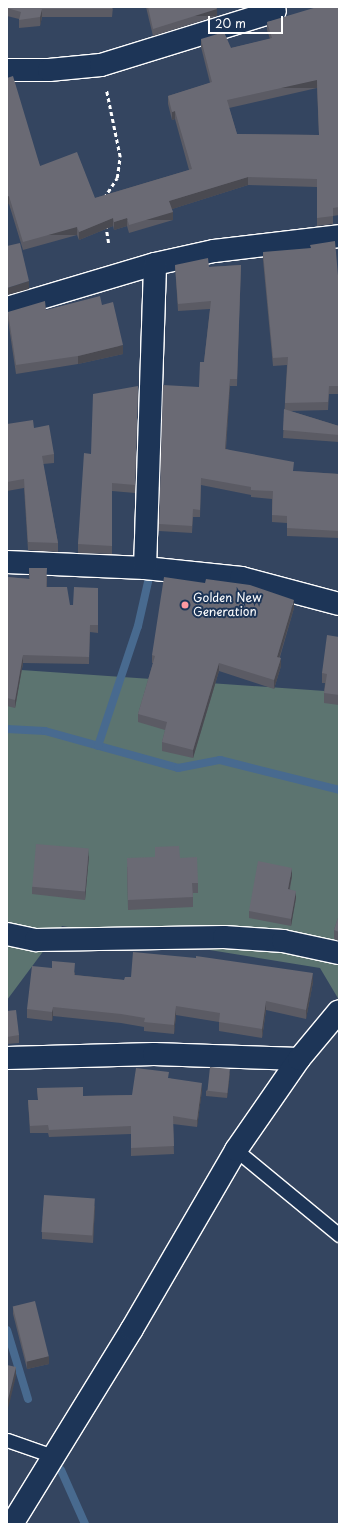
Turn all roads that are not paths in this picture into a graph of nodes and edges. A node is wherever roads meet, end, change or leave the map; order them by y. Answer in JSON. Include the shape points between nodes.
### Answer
{"nodes":[{"id":1,"x":278,"y":8,"type":"edge"},
{"id":2,"x":7,"y":70,"type":"edge"},
{"id":3,"x":339,"y":236,"type":"edge"},
{"id":4,"x":155,"y":264,"type":"junction"},
{"id":5,"x":7,"y":308,"type":"edge"},
{"id":6,"x":7,"y":562,"type":"edge"},
{"id":7,"x":145,"y":568,"type":"junction"},
{"id":8,"x":339,"y":604,"type":"edge"},
{"id":9,"x":7,"y":934,"type":"edge"},
{"id":10,"x":339,"y":953,"type":"edge"},
{"id":11,"x":339,"y":1011,"type":"edge"},
{"id":12,"x":7,"y":1058,"type":"edge"},
{"id":13,"x":299,"y":1059,"type":"junction"},
{"id":14,"x":236,"y":1150,"type":"junction"},
{"id":15,"x":339,"y":1235,"type":"edge"},
{"id":16,"x":7,"y":1440,"type":"edge"},
{"id":17,"x":53,"y":1456,"type":"junction"},
{"id":18,"x":12,"y":1524,"type":"edge"}],
"edges":[{"from":1,"to":2,"type":"street","via":[[101,65],[49,70]]},
{"from":3,"to":4,"type":"street","via":[[214,251]]},
{"from":4,"to":5,"type":"street"},
{"from":4,"to":7,"type":"street"},
{"from":6,"to":7,"type":"street"},
{"from":7,"to":8,"type":"street","via":[[241,578]]},
{"from":9,"to":10,"type":"street","via":[[36,940],[224,937],[283,942]]},
{"from":11,"to":13,"type":"street"},
{"from":12,"to":13,"type":"street","via":[[154,1054]]},
{"from":13,"to":14,"type":"street"},
{"from":14,"to":15,"type":"lane"},
{"from":14,"to":17,"type":"street","via":[[132,1329]]},
{"from":16,"to":17,"type":"lane"},
{"from":17,"to":18,"type":"street"}]}
